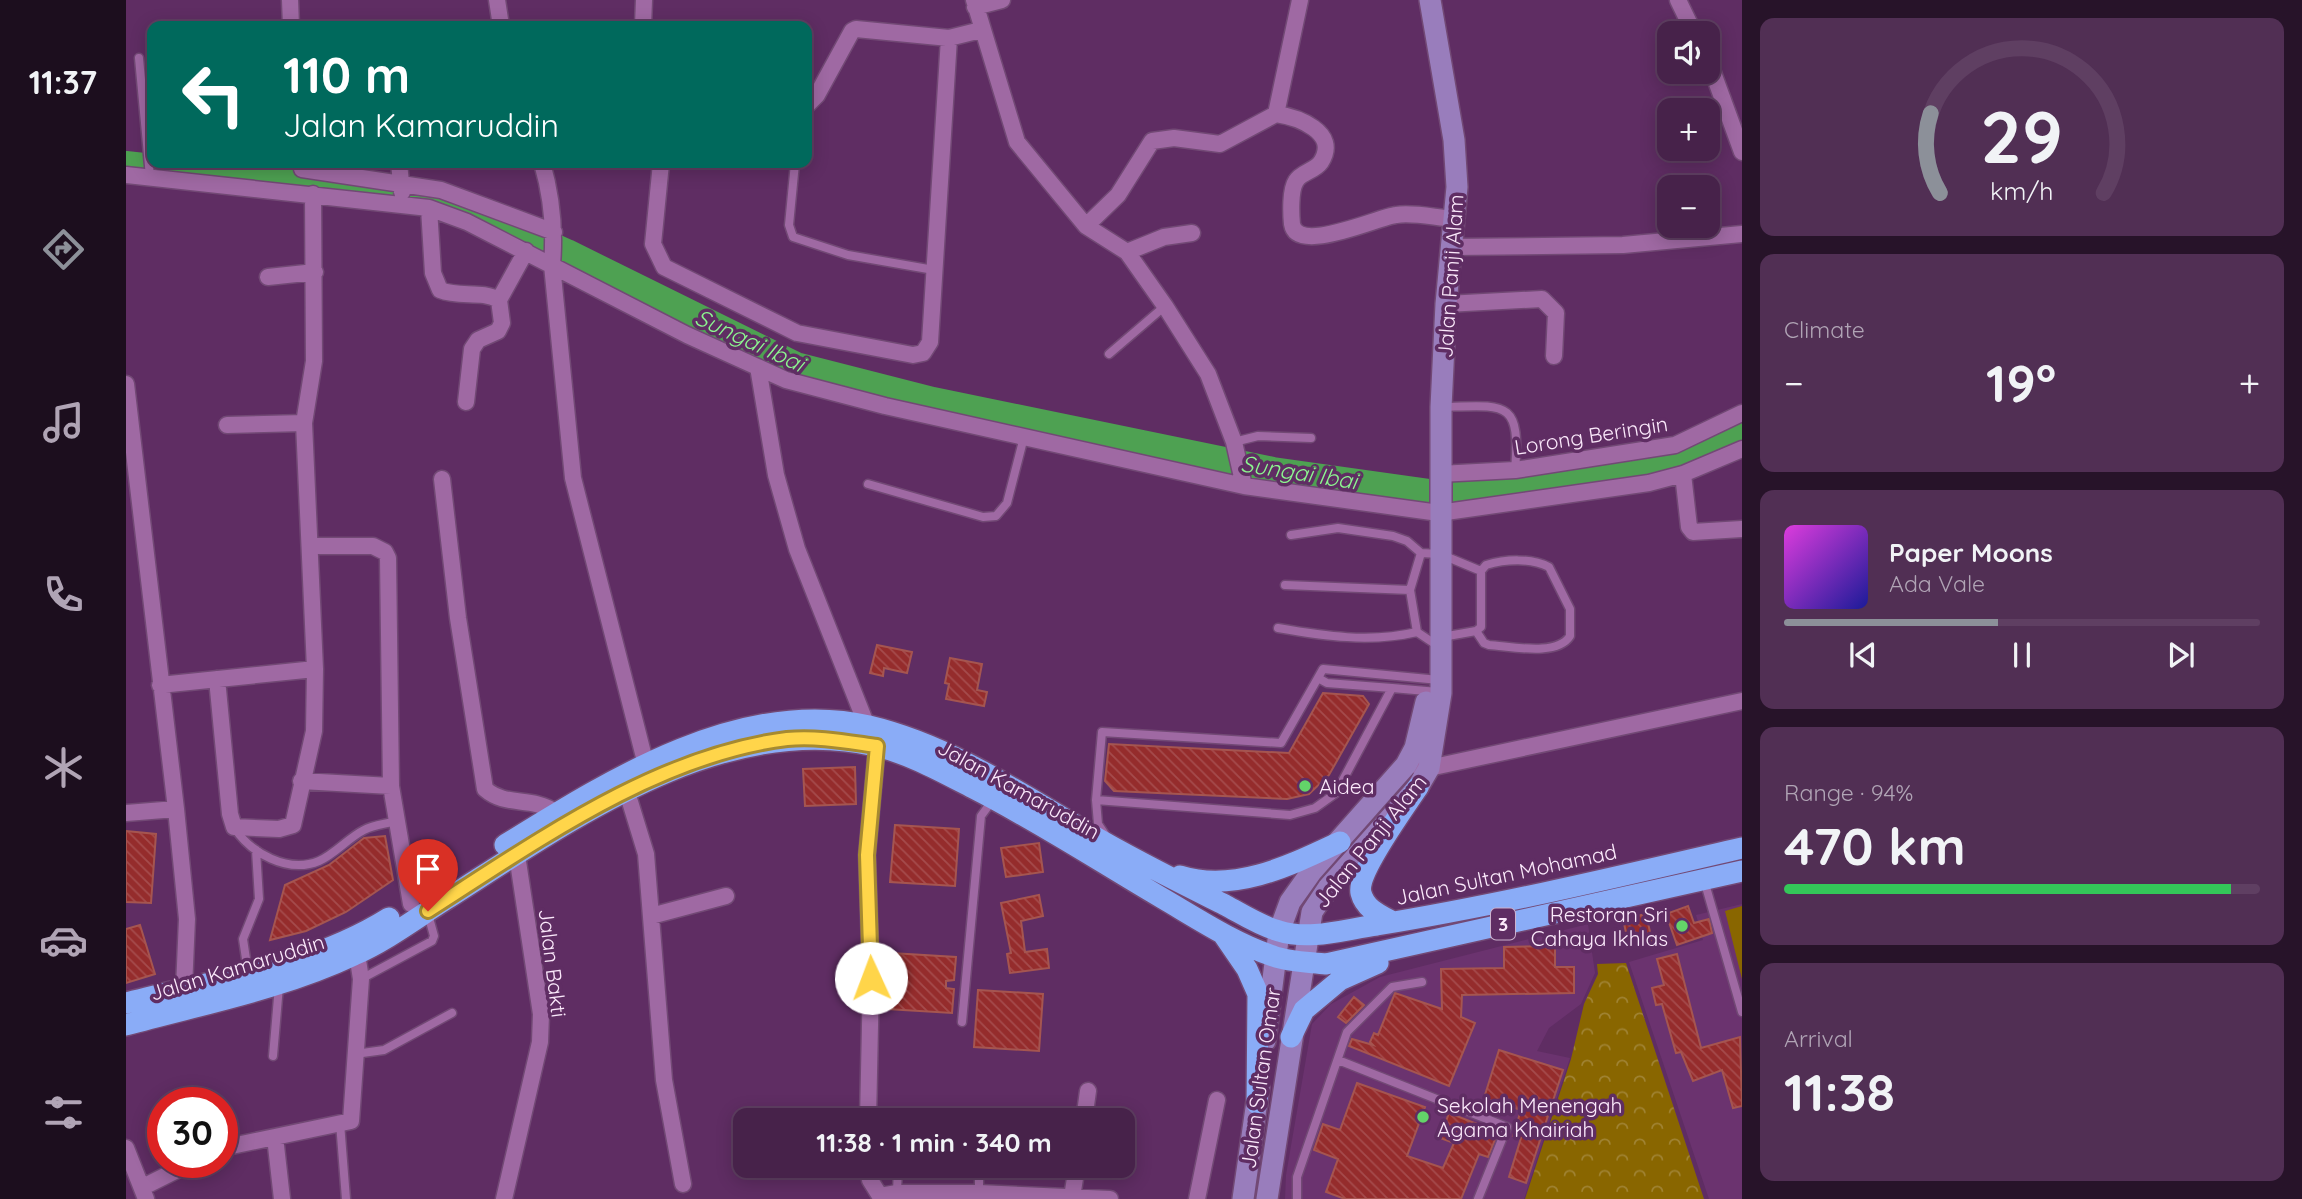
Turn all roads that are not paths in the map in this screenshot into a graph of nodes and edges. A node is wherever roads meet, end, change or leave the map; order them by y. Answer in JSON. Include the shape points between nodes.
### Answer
{"nodes":[{"id":1,"x":290,"y":0,"type":"edge"},
{"id":2,"x":498,"y":0,"type":"edge"},
{"id":3,"x":643,"y":0,"type":"edge"},
{"id":4,"x":1003,"y":0,"type":"edge"},
{"id":5,"x":1300,"y":0,"type":"edge"},
{"id":6,"x":1430,"y":0,"type":"edge"},
{"id":7,"x":1678,"y":0,"type":"edge"},
{"id":8,"x":974,"y":3,"type":"edge"},
{"id":9,"x":291,"y":21,"type":"edge"},
{"id":10,"x":500,"y":21,"type":"edge"},
{"id":11,"x":643,"y":21,"type":"edge"},
{"id":12,"x":1688,"y":21,"type":"edge"},
{"id":13,"x":981,"y":30,"type":"junction"},
{"id":14,"x":949,"y":38,"type":"junction"},
{"id":15,"x":139,"y":58,"type":"dead end"},
{"id":16,"x":1717,"y":84,"type":"edge"},
{"id":17,"x":812,"y":100,"type":"edge"},
{"id":18,"x":1276,"y":114,"type":"junction"},
{"id":19,"x":1742,"y":152,"type":"edge"},
{"id":20,"x":301,"y":168,"type":"edge"},
{"id":21,"x":399,"y":168,"type":"edge"},
{"id":22,"x":543,"y":168,"type":"edge"},
{"id":23,"x":661,"y":168,"type":"edge"},
{"id":24,"x":795,"y":168,"type":"edge"},
{"id":25,"x":141,"y":176,"type":"edge"},
{"id":26,"x":307,"y":194,"type":"junction"},
{"id":27,"x":402,"y":194,"type":"junction"},
{"id":28,"x":429,"y":208,"type":"junction"},
{"id":29,"x":1455,"y":219,"type":"junction"},
{"id":30,"x":1086,"y":226,"type":"junction"},
{"id":31,"x":554,"y":233,"type":"junction"},
{"id":32,"x":1192,"y":233,"type":"dead end"},
{"id":33,"x":1742,"y":234,"type":"edge"},
{"id":34,"x":1452,"y":247,"type":"junction"},
{"id":35,"x":526,"y":251,"type":"junction"},
{"id":36,"x":1127,"y":252,"type":"junction"},
{"id":37,"x":552,"y":265,"type":"junction"},
{"id":38,"x":934,"y":270,"type":"junction"},
{"id":39,"x":314,"y":272,"type":"junction"},
{"id":40,"x":268,"y":277,"type":"dead end"},
{"id":41,"x":499,"y":300,"type":"junction"},
{"id":42,"x":1446,"y":304,"type":"junction"},
{"id":43,"x":1165,"y":306,"type":"junction"},
{"id":44,"x":1109,"y":354,"type":"dead end"},
{"id":45,"x":1554,"y":355,"type":"dead end"},
{"id":46,"x":758,"y":367,"type":"junction"},
{"id":47,"x":126,"y":384,"type":"edge"},
{"id":48,"x":126,"y":392,"type":"edge"},
{"id":49,"x":467,"y":402,"type":"dead end"},
{"id":50,"x":1441,"y":407,"type":"junction"},
{"id":51,"x":1742,"y":413,"type":"edge"},
{"id":52,"x":304,"y":423,"type":"junction"},
{"id":53,"x":227,"y":425,"type":"dead end"},
{"id":54,"x":1024,"y":437,"type":"junction"},
{"id":55,"x":1311,"y":438,"type":"dead end"},
{"id":56,"x":1234,"y":443,"type":"junction"},
{"id":57,"x":1742,"y":449,"type":"edge"},
{"id":58,"x":1515,"y":470,"type":"junction"},
{"id":59,"x":1440,"y":474,"type":"junction"},
{"id":60,"x":1683,"y":474,"type":"junction"},
{"id":61,"x":442,"y":479,"type":"dead end"},
{"id":62,"x":869,"y":484,"type":"dead end"},
{"id":63,"x":1244,"y":485,"type":"junction"},
{"id":64,"x":1439,"y":513,"type":"junction"},
{"id":65,"x":1742,"y":529,"type":"edge"},
{"id":66,"x":1291,"y":535,"type":"dead end"},
{"id":67,"x":310,"y":546,"type":"junction"},
{"id":68,"x":1430,"y":553,"type":"junction"},
{"id":69,"x":1481,"y":571,"type":"junction"},
{"id":70,"x":1285,"y":585,"type":"dead end"},
{"id":71,"x":1410,"y":590,"type":"junction"},
{"id":72,"x":1278,"y":628,"type":"dead end"},
{"id":73,"x":1476,"y":631,"type":"junction"},
{"id":74,"x":1430,"y":637,"type":"junction"},
{"id":75,"x":315,"y":669,"type":"junction"},
{"id":76,"x":1318,"y":678,"type":"junction"},
{"id":77,"x":217,"y":679,"type":"junction"},
{"id":78,"x":160,"y":685,"type":"junction"},
{"id":79,"x":1435,"y":686,"type":"junction"},
{"id":80,"x":1392,"y":688,"type":"junction"},
{"id":81,"x":1742,"y":701,"type":"edge"},
{"id":82,"x":867,"y":726,"type":"junction"},
{"id":83,"x":877,"y":746,"type":"junction"},
{"id":84,"x":646,"y":765,"type":"junction"},
{"id":85,"x":1406,"y":765,"type":"junction"},
{"id":86,"x":1429,"y":768,"type":"junction"},
{"id":87,"x":301,"y":781,"type":"junction"},
{"id":88,"x":391,"y":786,"type":"junction"},
{"id":89,"x":1418,"y":788,"type":"junction"},
{"id":90,"x":627,"y":792,"type":"junction"},
{"id":91,"x":994,"y":799,"type":"junction"},
{"id":92,"x":1096,"y":800,"type":"junction"},
{"id":93,"x":177,"y":809,"type":"junction"},
{"id":94,"x":126,"y":813,"type":"edge"},
{"id":95,"x":557,"y":813,"type":"junction"},
{"id":96,"x":396,"y":821,"type":"junction"},
{"id":97,"x":234,"y":827,"type":"junction"},
{"id":98,"x":1340,"y":842,"type":"junction"},
{"id":99,"x":1742,"y":848,"type":"edge"},
{"id":100,"x":1116,"y":849,"type":"junction"},
{"id":101,"x":256,"y":850,"type":"junction"},
{"id":102,"x":516,"y":855,"type":"junction"},
{"id":103,"x":1699,"y":858,"type":"junction"},
{"id":104,"x":1138,"y":862,"type":"junction"},
{"id":105,"x":1742,"y":871,"type":"edge"},
{"id":106,"x":1704,"y":879,"type":"junction"},
{"id":107,"x":726,"y":897,"type":"dead end"},
{"id":108,"x":419,"y":908,"type":"junction"},
{"id":109,"x":651,"y":916,"type":"junction"},
{"id":110,"x":1393,"y":922,"type":"junction"},
{"id":111,"x":1279,"y":932,"type":"junction"},
{"id":112,"x":1469,"y":932,"type":"junction"},
{"id":113,"x":1223,"y":933,"type":"junction"},
{"id":114,"x":1307,"y":936,"type":"junction"},
{"id":115,"x":358,"y":954,"type":"junction"},
{"id":116,"x":1276,"y":957,"type":"junction"},
{"id":117,"x":1302,"y":961,"type":"junction"},
{"id":118,"x":248,"y":972,"type":"junction"},
{"id":119,"x":361,"y":979,"type":"junction"},
{"id":120,"x":1422,"y":982,"type":"dead end"},
{"id":121,"x":280,"y":983,"type":"junction"},
{"id":122,"x":184,"y":988,"type":"junction"},
{"id":123,"x":126,"y":1003,"type":"edge"},
{"id":124,"x":1742,"y":1012,"type":"edge"},
{"id":125,"x":452,"y":1013,"type":"dead end"},
{"id":126,"x":962,"y":1022,"type":"dead end"},
{"id":127,"x":126,"y":1024,"type":"edge"},
{"id":128,"x":1291,"y":1037,"type":"junction"},
{"id":129,"x":355,"y":1054,"type":"junction"},
{"id":130,"x":273,"y":1056,"type":"dead end"},
{"id":131,"x":1338,"y":1060,"type":"junction"},
{"id":132,"x":1088,"y":1091,"type":"dead end"},
{"id":133,"x":1217,"y":1100,"type":"dead end"},
{"id":134,"x":1257,"y":1104,"type":"junction"},
{"id":135,"x":868,"y":1108,"type":"edge"},
{"id":136,"x":1086,"y":1108,"type":"edge"},
{"id":137,"x":340,"y":1123,"type":"junction"},
{"id":138,"x":275,"y":1137,"type":"junction"},
{"id":139,"x":238,"y":1145,"type":"edge"},
{"id":140,"x":126,"y":1148,"type":"edge"},
{"id":141,"x":168,"y":1178,"type":"edge"},
{"id":142,"x":870,"y":1178,"type":"edge"},
{"id":143,"x":898,"y":1178,"type":"edge"},
{"id":144,"x":979,"y":1178,"type":"edge"},
{"id":145,"x":1075,"y":1178,"type":"edge"},
{"id":146,"x":683,"y":1184,"type":"dead end"},
{"id":147,"x":144,"y":1193,"type":"edge"},
{"id":148,"x":897,"y":1193,"type":"junction"},
{"id":149,"x":979,"y":1193,"type":"junction"},
{"id":150,"x":925,"y":1196,"type":"edge"},
{"id":151,"x":878,"y":1197,"type":"edge"},
{"id":152,"x":1072,"y":1197,"type":"junction"},
{"id":153,"x":282,"y":1199,"type":"edge"},
{"id":154,"x":346,"y":1199,"type":"edge"},
{"id":155,"x":504,"y":1199,"type":"edge"},
{"id":156,"x":1101,"y":1199,"type":"edge"},
{"id":157,"x":1110,"y":1199,"type":"edge"},
{"id":158,"x":1197,"y":1199,"type":"edge"},
{"id":159,"x":1243,"y":1199,"type":"edge"},
{"id":160,"x":1267,"y":1199,"type":"edge"},
{"id":161,"x":1297,"y":1199,"type":"edge"},
{"id":162,"x":1478,"y":1199,"type":"edge"}],
"edges":[{"from":1,"to":9,"type":"street"},
{"from":2,"to":10,"type":"street"},
{"from":3,"to":11,"type":"street"},
{"from":4,"to":8,"type":"street"},
{"from":5,"to":18,"type":"street"},
{"from":6,"to":29,"type":"main road","name":"Jalan Panji Alam","via":[[1454,140]]},
{"from":7,"to":12,"type":"street"},
{"from":8,"to":13,"type":"street"},
{"from":13,"to":14,"type":"street"},
{"from":13,"to":30,"type":"street","via":[[1017,142]]},
{"from":14,"to":17,"type":"street","via":[[856,29]]},
{"from":14,"to":38,"type":"street"},
{"from":15,"to":25,"type":"lane","via":[[144,114]]},
{"from":16,"to":19,"type":"street"},
{"from":18,"to":29,"type":"street","via":[[1296,117],[1323,138],[1325,152],[1320,164],[1293,185],[1292,225],[1296,232],[1337,233],[1399,214]]},
{"from":18,"to":30,"type":"street","via":[[1220,144],[1174,138],[1152,141],[1118,195]]},
{"from":20,"to":26,"type":"street"},
{"from":20,"to":27,"type":"street"},
{"from":21,"to":27,"type":"street"},
{"from":22,"to":31,"type":"street"},
{"from":23,"to":38,"type":"street","via":[[653,244],[664,267],[797,333],[923,353],[930,342]]},
{"from":24,"to":38,"type":"lane","via":[[789,225],[793,237],[848,255]]},
{"from":25,"to":26,"type":"street"},
{"from":26,"to":27,"type":"street"},
{"from":26,"to":39,"type":"street"},
{"from":27,"to":28,"type":"street"},
{"from":27,"to":31,"type":"street","via":[[441,190]]},
{"from":28,"to":35,"type":"street"},
{"from":28,"to":41,"type":"street","via":[[433,273],[440,290]]},
{"from":29,"to":34,"type":"main road","name":"Jalan Panji Alam"},
{"from":30,"to":36,"type":"street"},
{"from":31,"to":37,"type":"street"},
{"from":32,"to":36,"type":"street","via":[[1164,237]]},
{"from":33,"to":34,"type":"street","via":[[1623,245]]},
{"from":34,"to":42,"type":"main road","name":"Jalan Panji Alam"},
{"from":35,"to":37,"type":"street"},
{"from":35,"to":41,"type":"street"},
{"from":36,"to":43,"type":"street"},
{"from":37,"to":46,"type":"street"},
{"from":37,"to":84,"type":"street","via":[[573,478]]},
{"from":39,"to":40,"type":"street"},
{"from":39,"to":52,"type":"street","via":[[314,361]]},
{"from":41,"to":49,"type":"street","via":[[502,323],[498,331],[478,340],[472,349]]},
{"from":42,"to":45,"type":"street","via":[[1542,299],[1556,313]]},
{"from":42,"to":50,"type":"main road","name":"Jalan Panji Alam"},
{"from":43,"to":44,"type":"lane"},
{"from":43,"to":56,"type":"street","via":[[1208,374]]},
{"from":46,"to":54,"type":"street","via":[[786,380]]},
{"from":46,"to":82,"type":"street","via":[[776,475],[797,549]]},
{"from":47,"to":48,"type":"street"},
{"from":48,"to":78,"type":"street"},
{"from":50,"to":58,"type":"lane","via":[[1488,405],[1513,417],[1518,434]]},
{"from":50,"to":59,"type":"main road","name":"Jalan Panji Alam"},
{"from":51,"to":58,"type":"street","name":"Lorong Beringin","via":[[1675,445]]},
{"from":52,"to":53,"type":"street"},
{"from":52,"to":67,"type":"street"},
{"from":54,"to":62,"type":"lane","via":[[1007,503],[996,516],[983,517]]},
{"from":54,"to":63,"type":"street"},
{"from":55,"to":56,"type":"lane","via":[[1258,436]]},
{"from":56,"to":63,"type":"street"},
{"from":57,"to":60,"type":"street"},
{"from":58,"to":59,"type":"street","name":"Lorong Beringin"},
{"from":59,"to":64,"type":"main road","name":"Jalan Panji Alam"},
{"from":60,"to":64,"type":"street"},
{"from":60,"to":65,"type":"street","via":[[1693,532]]},
{"from":61,"to":95,"type":"street","via":[[485,789],[497,799],[542,803]]},
{"from":63,"to":64,"type":"street"},
{"from":64,"to":68,"type":"main road","name":"Jalan Panji Alam"},
{"from":66,"to":68,"type":"lane","via":[[1338,528],[1393,536]]},
{"from":67,"to":75,"type":"street"},
{"from":67,"to":88,"type":"street","via":[[373,546],[388,558]]},
{"from":68,"to":69,"type":"lane"},
{"from":68,"to":71,"type":"lane"},
{"from":68,"to":74,"type":"main road","name":"Jalan Panji Alam"},
{"from":69,"to":73,"type":"lane","via":[[1481,627]]},
{"from":69,"to":73,"type":"lane","via":[[1486,565],[1508,562],[1538,561],[1549,567],[1570,609],[1570,636],[1550,648],[1489,645]]},
{"from":70,"to":71,"type":"lane"},
{"from":71,"to":74,"type":"lane"},
{"from":72,"to":74,"type":"lane","via":[[1383,639]]},
{"from":73,"to":74,"type":"lane"},
{"from":74,"to":79,"type":"main road","name":"Jalan Panji Alam"},
{"from":75,"to":77,"type":"street"},
{"from":75,"to":87,"type":"street","via":[[314,731]]},
{"from":76,"to":79,"type":"lane","via":[[1323,669]]},
{"from":76,"to":80,"type":"lane","via":[[1327,683]]},
{"from":76,"to":92,"type":"lane","via":[[1281,743],[1102,732]]},
{"from":77,"to":78,"type":"street"},
{"from":77,"to":97,"type":"street"},
{"from":78,"to":93,"type":"street"},
{"from":79,"to":80,"type":"lane"},
{"from":79,"to":85,"type":"main road","name":"Jalan Panji Alam"},
{"from":79,"to":86,"type":"main road","name":"Jalan Panji Alam"},
{"from":80,"to":92,"type":"lane","via":[[1336,793],[1315,808],[1290,815]]},
{"from":81,"to":86,"type":"street"},
{"from":82,"to":84,"type":"highway","name":"Jalan Kamaruddin","number":"3","via":[[800,722],[757,728],[712,738]]},
{"from":82,"to":100,"type":"highway","name":"Jalan Kamaruddin","number":"3","via":[[939,750]]},
{"from":83,"to":90,"type":"highway","name":"Jalan Kamaruddin","number":"3","via":[[789,739],[745,747],[683,765]]},
{"from":83,"to":91,"type":"highway","name":"Jalan Kamaruddin","number":"3","via":[[935,768]]},
{"from":83,"to":135,"type":"street","via":[[867,855]]},
{"from":84,"to":95,"type":"highway","name":"Jalan Kamaruddin","number":"3"},
{"from":85,"to":86,"type":"street"},
{"from":85,"to":98,"type":"main road","name":"Jalan Panji Alam"},
{"from":86,"to":89,"type":"main road","name":"Jalan Panji Alam"},
{"from":87,"to":88,"type":"street"},
{"from":87,"to":97,"type":"street","via":[[293,825],[279,829]]},
{"from":88,"to":96,"type":"street"},
{"from":89,"to":110,"type":"highway","via":[[1364,875],[1361,892],[1371,910]]},
{"from":89,"to":114,"type":"main road","name":"Jalan Panji Alam","via":[[1328,888],[1312,912]]},
{"from":90,"to":102,"type":"highway","name":"Jalan Kamaruddin","number":"3"},
{"from":90,"to":109,"type":"street","via":[[646,854]]},
{"from":91,"to":113,"type":"highway","name":"Jalan Kamaruddin","number":"3"},
{"from":91,"to":126,"type":"lane","via":[[981,816]]},
{"from":92,"to":100,"type":"lane","via":[[1098,824]]},
{"from":93,"to":94,"type":"street"},
{"from":93,"to":122,"type":"street","via":[[187,919]]},
{"from":95,"to":108,"type":"highway","name":"Jalan Kamaruddin","number":"3"},
{"from":96,"to":101,"type":"lane","via":[[364,830],[319,861],[302,864],[267,859]]},
{"from":96,"to":108,"type":"street"},
{"from":97,"to":101,"type":"lane"},
{"from":98,"to":104,"type":"highway","via":[[1258,876],[1214,881]]},
{"from":98,"to":111,"type":"main road","name":"Jalan Panji Alam","via":[[1290,902]]},
{"from":99,"to":103,"type":"highway","name":"Jalan Sultan Mohamad","number":"3"},
{"from":100,"to":104,"type":"highway","name":"Jalan Kamaruddin","number":"3"},
{"from":101,"to":118,"type":"lane","via":[[259,900],[243,939]]},
{"from":102,"to":108,"type":"highway","name":"Jalan Kamaruddin","number":"3"},
{"from":102,"to":155,"type":"street","name":"Jalan Bakti","via":[[541,1014],[540,1042]]},
{"from":103,"to":106,"type":"lane"},
{"from":103,"to":110,"type":"highway","name":"Jalan Sultan Mohamad","number":"3","via":[[1445,915]]},
{"from":104,"to":111,"type":"highway","name":"Jalan Kamaruddin","number":"3"},
{"from":105,"to":106,"type":"highway","number":"3"},
{"from":106,"to":112,"type":"highway","number":"3"},
{"from":106,"to":124,"type":"lane"},
{"from":107,"to":109,"type":"street"},
{"from":108,"to":115,"type":"highway","name":"Jalan Kamaruddin","number":"3"},
{"from":108,"to":118,"type":"highway","name":"Jalan Kamaruddin","number":"3","via":[[296,960]]},
{"from":108,"to":119,"type":"lane","via":[[434,936],[432,941]]},
{"from":109,"to":146,"type":"street","via":[[664,1080]]},
{"from":110,"to":114,"type":"highway","name":"Jalan Sultan Mohamad","number":"3"},
{"from":111,"to":114,"type":"highway","name":"Jalan Sultan Mohamad","number":"3"},
{"from":111,"to":116,"type":"main road","name":"Jalan Panji Alam"},
{"from":112,"to":117,"type":"highway","number":"3","via":[[1326,964]]},
{"from":112,"to":128,"type":"highway","via":[[1340,980],[1304,1010]]},
{"from":113,"to":116,"type":"highway","name":"Jalan Kamaruddin","number":"3"},
{"from":113,"to":134,"type":"highway","via":[[1258,994]]},
{"from":114,"to":117,"type":"main road","name":"Jalan Panji Alam"},
{"from":115,"to":119,"type":"street"},
{"from":115,"to":121,"type":"highway","name":"Jalan Kamaruddin","number":"3"},
{"from":116,"to":117,"type":"highway","name":"Jalan Kamaruddin","number":"3"},
{"from":116,"to":134,"type":"main road","name":"Jalan Sultan Omar"},
{"from":117,"to":128,"type":"main road","name":"Jalan Sultan Omar"},
{"from":118,"to":122,"type":"highway","name":"Jalan Kamaruddin","number":"3"},
{"from":119,"to":129,"type":"street"},
{"from":120,"to":131,"type":"lane","via":[[1392,987],[1347,1032]]},
{"from":121,"to":127,"type":"highway","name":"Jalan Kamaruddin","number":"3"},
{"from":121,"to":130,"type":"lane"},
{"from":122,"to":123,"type":"highway","name":"Jalan Kamaruddin","number":"3"},
{"from":125,"to":129,"type":"lane","via":[[384,1050]]},
{"from":128,"to":160,"type":"main road","name":"Jalan Sultan Omar"},
{"from":129,"to":137,"type":"street","via":[[351,1121]]},
{"from":131,"to":161,"type":"lane","via":[[1297,1177]]},
{"from":131,"to":162,"type":"lane","via":[[1507,1127]]},
{"from":132,"to":136,"type":"street"},
{"from":133,"to":158,"type":"street"},
{"from":134,"to":159,"type":"main road","name":"Jalan Sultan Omar"},
{"from":137,"to":138,"type":"street"},
{"from":137,"to":154,"type":"lane"},
{"from":138,"to":139,"type":"street"},
{"from":138,"to":153,"type":"street"},
{"from":140,"to":147,"type":"street"},
{"from":141,"to":147,"type":"street"},
{"from":142,"to":151,"type":"street"},
{"from":143,"to":148,"type":"lane"},
{"from":144,"to":149,"type":"lane"},
{"from":145,"to":152,"type":"street"},
{"from":148,"to":150,"type":"street"},
{"from":148,"to":151,"type":"street"},
{"from":149,"to":150,"type":"street"},
{"from":149,"to":152,"type":"street"},
{"from":152,"to":156,"type":"street"},
{"from":156,"to":157,"type":"street"}]}
